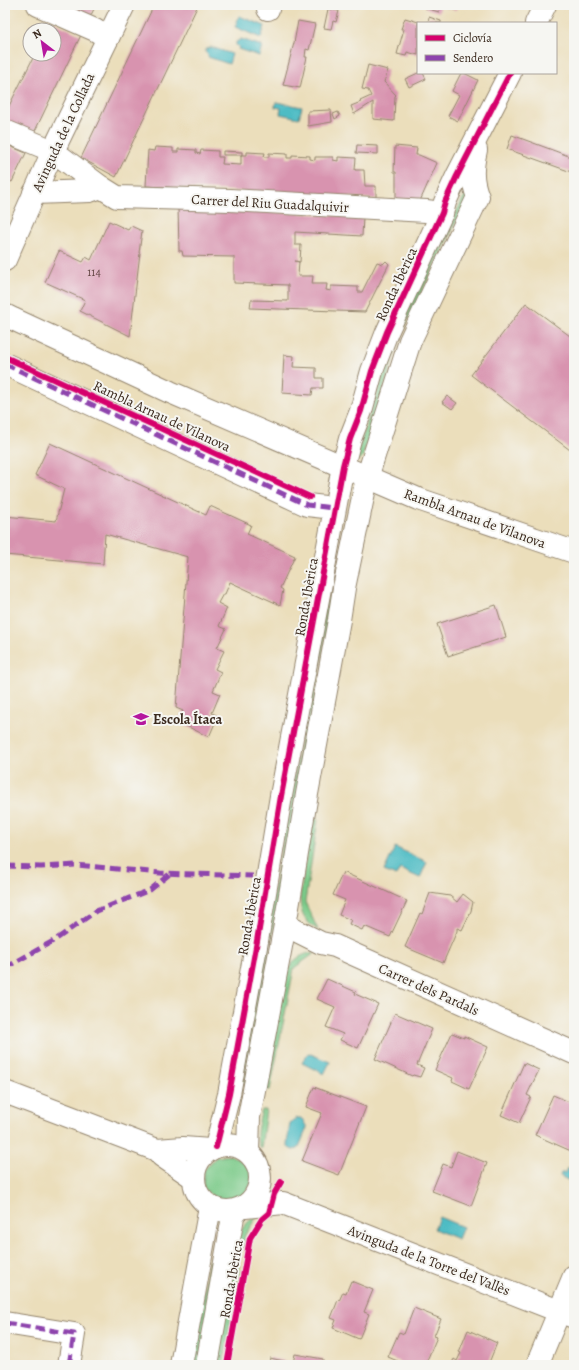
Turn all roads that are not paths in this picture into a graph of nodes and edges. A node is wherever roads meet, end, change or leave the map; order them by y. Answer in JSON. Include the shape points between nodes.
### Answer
{"nodes":[{"id":1,"x":38,"y":5,"type":"edge"},
{"id":2,"x":124,"y":5,"type":"edge"},
{"id":3,"x":545,"y":5,"type":"edge"},
{"id":4,"x":536,"y":22,"type":"edge"},
{"id":5,"x":108,"y":38,"type":"junction"},
{"id":6,"x":510,"y":74,"type":"edge"},
{"id":7,"x":5,"y":131,"type":"edge"},
{"id":8,"x":478,"y":137,"type":"junction"},
{"id":9,"x":53,"y":151,"type":"junction"},
{"id":10,"x":101,"y":187,"type":"junction"},
{"id":11,"x":34,"y":193,"type":"junction"},
{"id":12,"x":442,"y":213,"type":"junction"},
{"id":13,"x":5,"y":260,"type":"edge"},
{"id":14,"x":5,"y":315,"type":"edge"},
{"id":15,"x":5,"y":364,"type":"edge"},
{"id":16,"x":343,"y":466,"type":"junction"},
{"id":17,"x":367,"y":478,"type":"junction"},
{"id":18,"x":334,"y":508,"type":"junction"},
{"id":19,"x":574,"y":552,"type":"edge"},
{"id":20,"x":285,"y":925,"type":"junction"},
{"id":21,"x":574,"y":1053,"type":"edge"},
{"id":22,"x":5,"y":1092,"type":"edge"},
{"id":23,"x":213,"y":1148,"type":"junction"},
{"id":24,"x":157,"y":1150,"type":"junction"},
{"id":25,"x":248,"y":1152,"type":"junction"},
{"id":26,"x":194,"y":1178,"type":"junction"},
{"id":27,"x":261,"y":1178,"type":"junction"},
{"id":28,"x":283,"y":1203,"type":"junction"},
{"id":29,"x":210,"y":1207,"type":"junction"},
{"id":30,"x":239,"y":1209,"type":"junction"},
{"id":31,"x":574,"y":1276,"type":"edge"},
{"id":32,"x":567,"y":1314,"type":"edge"},
{"id":33,"x":5,"y":1323,"type":"edge"},
{"id":34,"x":69,"y":1365,"type":"edge"},
{"id":35,"x":181,"y":1365,"type":"edge"},
{"id":36,"x":207,"y":1365,"type":"edge"},
{"id":37,"x":537,"y":1365,"type":"edge"}],
"edges":[{"from":1,"to":5,"type":"street"},
{"from":2,"to":5,"type":"street","name":"Avinguda de la Collada"},
{"from":3,"to":4,"type":"street"},
{"from":5,"to":9,"type":"street","name":"Avinguda de la Collada"},
{"from":6,"to":8,"type":"street","name":"Ronda Ibèrica"},
{"from":7,"to":9,"type":"street","name":"Carrer del Riu Guadalquivir"},
{"from":8,"to":12,"type":"street","name":"Ronda Ibèrica","via":[[457,176]]},
{"from":8,"to":17,"type":"street","name":"Ronda Ibèrica","via":[[472,171],[478,197],[410,341]]},
{"from":9,"to":10,"type":"street","name":"Carrer del Riu Guadalquivir"},
{"from":9,"to":11,"type":"street","name":"Avinguda de la Collada"},
{"from":10,"to":11,"type":"street","via":[[90,191]]},
{"from":10,"to":12,"type":"street","name":"Carrer del Riu Guadalquivir","via":[[117,197],[230,200]]},
{"from":11,"to":13,"type":"street","name":"Avinguda de la Collada"},
{"from":12,"to":16,"type":"street","name":"Ronda Ibèrica","via":[[387,332],[372,371]]},
{"from":14,"to":16,"type":"street","name":"Rambla Arnau de Vilanova","via":[[170,392]]},
{"from":15,"to":18,"type":"street","name":"Rambla Arnau de Vilanova","via":[[307,505]]},
{"from":16,"to":17,"type":"street","name":"Rambla Arnau de Vilanova"},
{"from":16,"to":18,"type":"street","name":"Ronda Ibèrica"},
{"from":17,"to":19,"type":"street","name":"Rambla Arnau de Vilanova","via":[[418,499]]},
{"from":17,"to":20,"type":"street","name":"Ronda Ibèrica","via":[[306,794]]},
{"from":18,"to":23,"type":"street","name":"Ronda Ibèrica","via":[[229,1094]]},
{"from":20,"to":21,"type":"street","name":"Carrer dels Pardals"},
{"from":20,"to":25,"type":"street","name":"Ronda Ibèrica","via":[[249,1117]]},
{"from":22,"to":24,"type":"street"},
{"from":23,"to":24,"type":"street"},
{"from":23,"to":25,"type":"street","via":[[233,1145]]},
{"from":23,"to":26,"type":"street","name":"Ronda Ibèrica","via":[[202,1157],[196,1167]]},
{"from":24,"to":26,"type":"street"},
{"from":25,"to":27,"type":"street","via":[[258,1164]]},
{"from":26,"to":29,"type":"street","via":[[198,1194]]},
{"from":27,"to":28,"type":"street","name":"Avinguda de la Torre del Vallès"},
{"from":27,"to":30,"type":"street","name":"Ronda Ibèrica","via":[[259,1189],[253,1199]]},
{"from":28,"to":30,"type":"street","name":"Avinguda de la Torre del Vallès"},
{"from":28,"to":32,"type":"street","name":"Avinguda de la Torre del Vallès"},
{"from":29,"to":30,"type":"street","via":[[221,1211]]},
{"from":29,"to":35,"type":"street"},
{"from":30,"to":36,"type":"street","name":"Ronda Ibèrica"},
{"from":31,"to":32,"type":"street"},
{"from":32,"to":37,"type":"street"},
{"from":33,"to":34,"type":"street","via":[[74,1334]]}]}
